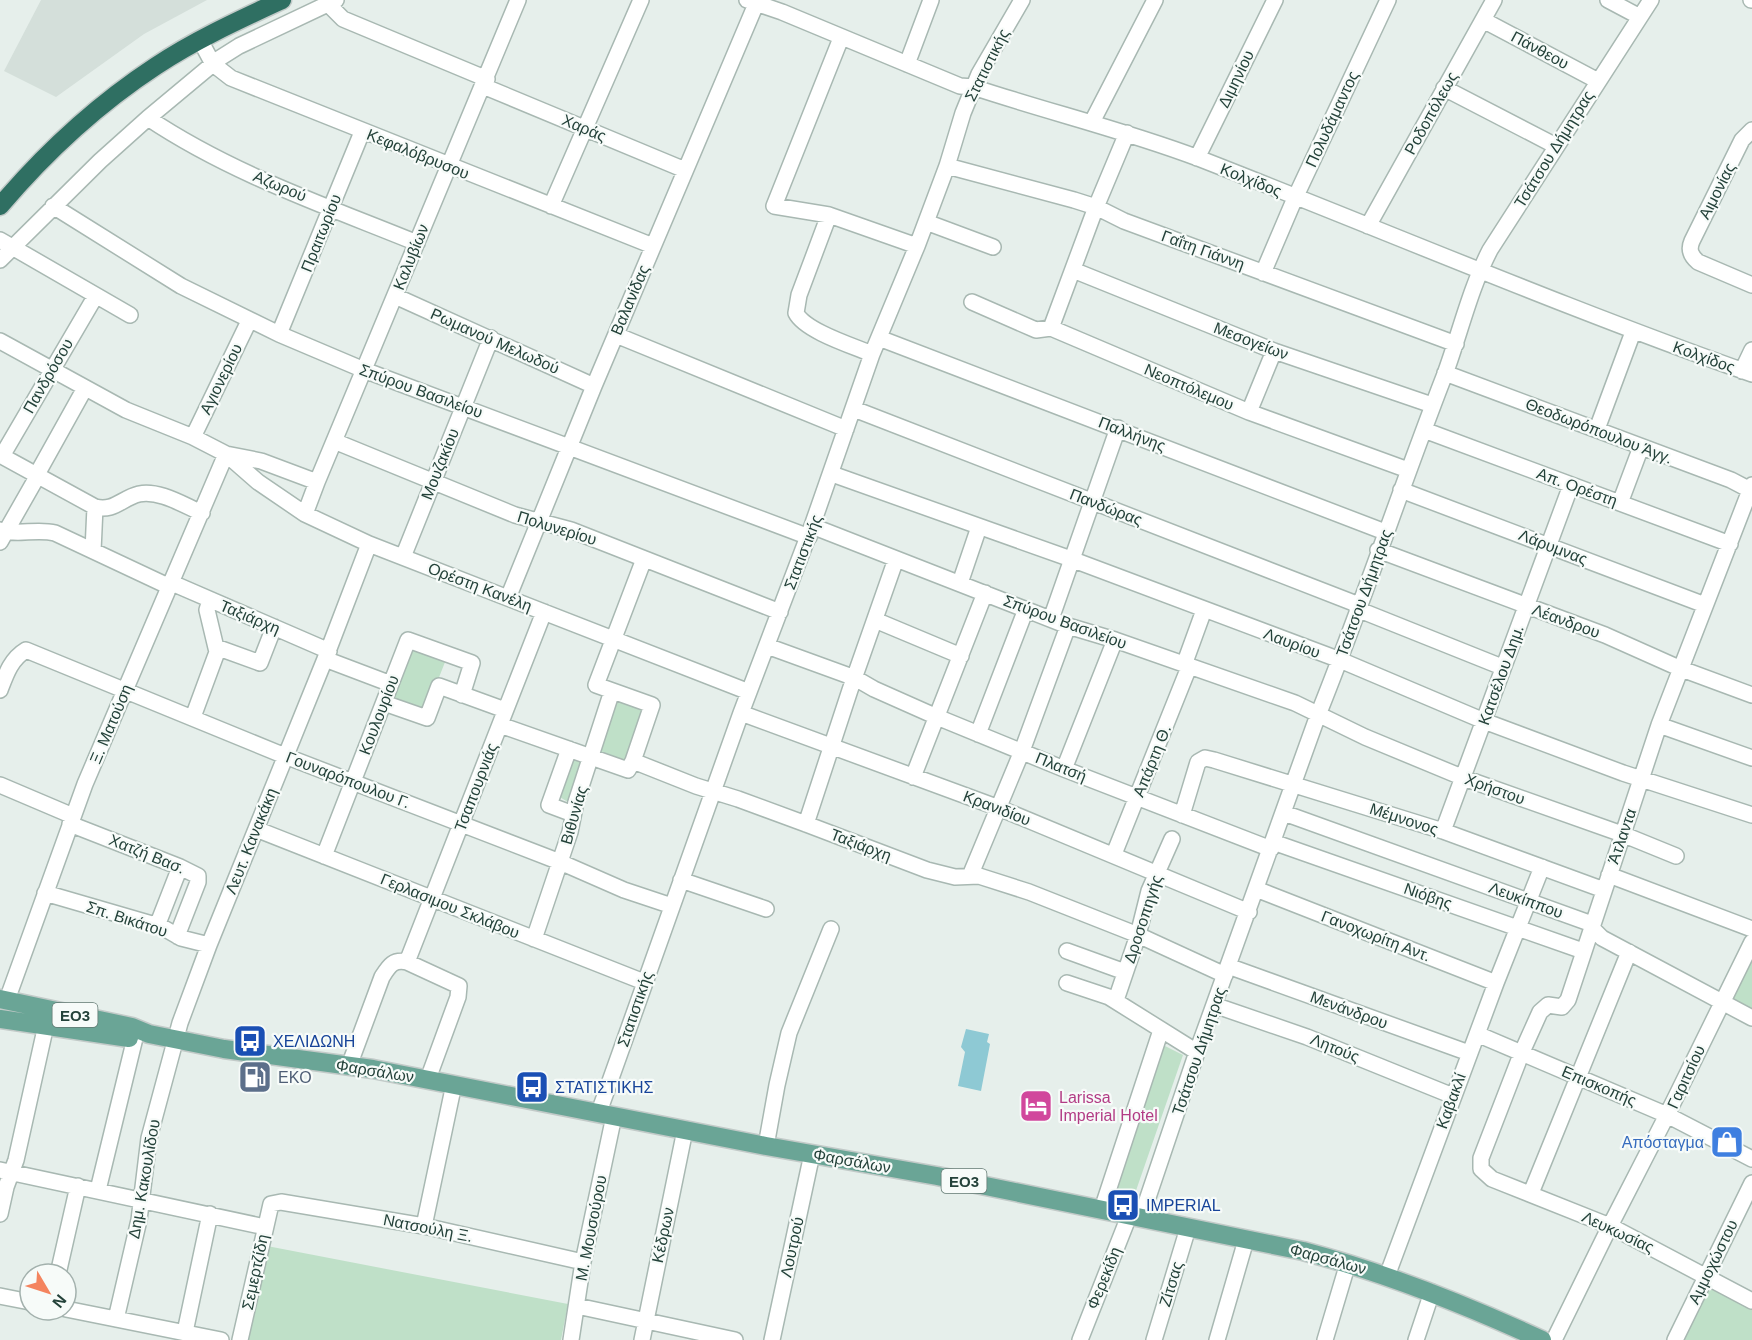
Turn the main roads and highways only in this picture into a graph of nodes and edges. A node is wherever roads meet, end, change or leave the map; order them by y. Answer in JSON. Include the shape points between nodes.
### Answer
{"nodes":[{"id":1,"x":282,"y":0,"type":"edge"},
{"id":2,"x":0,"y":206,"type":"edge"},
{"id":3,"x":4,"y":999,"type":"edge"},
{"id":4,"x":1,"y":1022,"type":"edge"},
{"id":5,"x":142,"y":1036,"type":"junction"},
{"id":6,"x":1532,"y":1338,"type":"edge"}],
"edges":[{"from":1,"to":2,"type":"highway","via":[[156,66],[42,160]]},
{"from":3,"to":5,"type":"main road","name":"Φαρσάλων","number":"ΕΟ3","via":[[132,1027]]},
{"from":4,"to":5,"type":"main road","name":"Φαρσάλων","number":"ΕΟ3"},
{"from":5,"to":6,"type":"main road","name":"Φαρσάλων","number":"ΕΟ3","via":[[428,1079],[1303,1251],[1432,1292]]}]}
